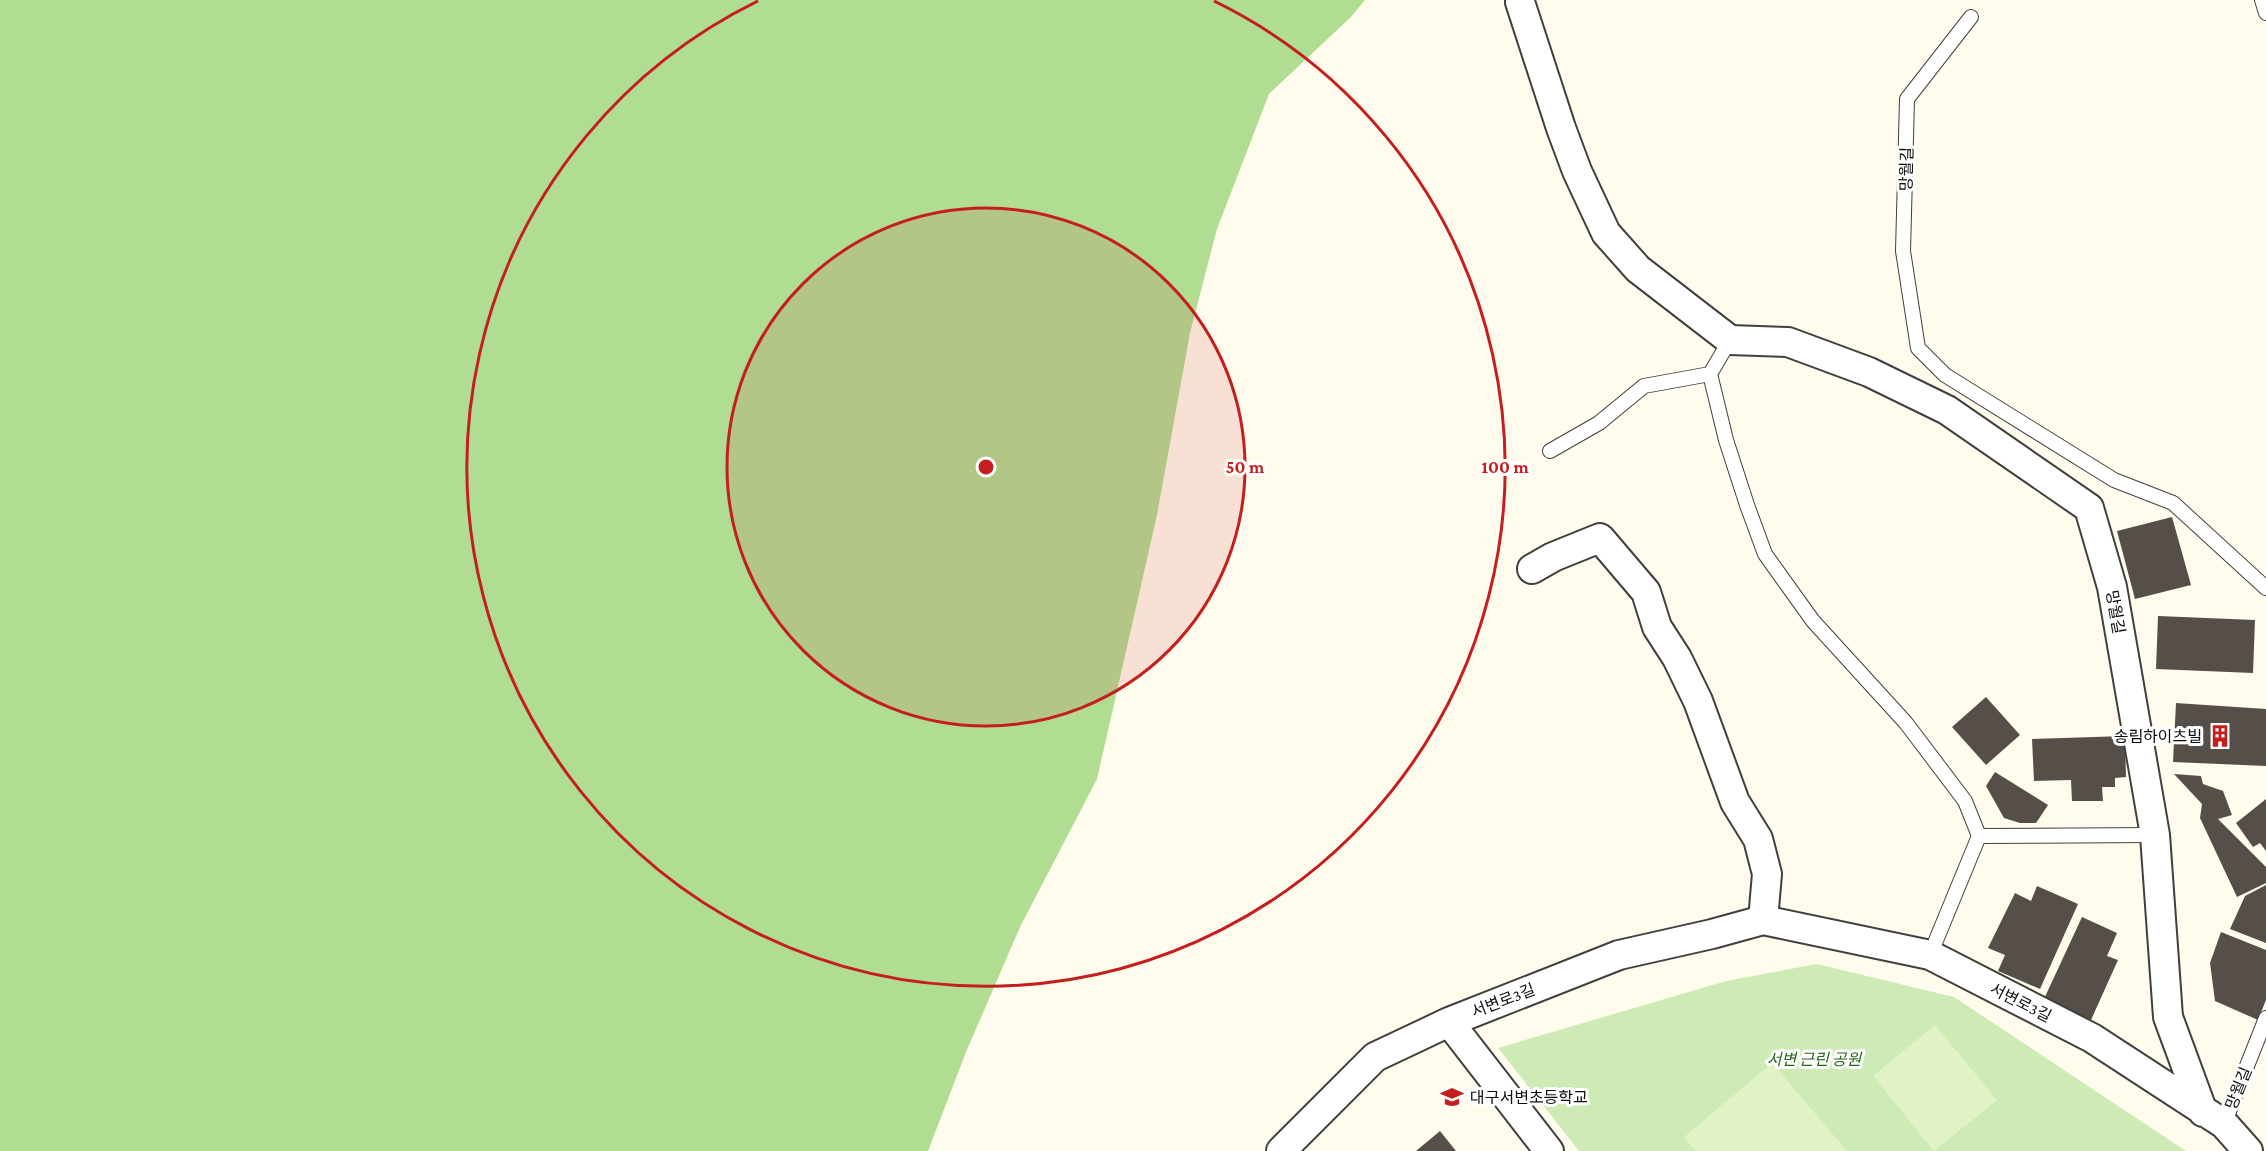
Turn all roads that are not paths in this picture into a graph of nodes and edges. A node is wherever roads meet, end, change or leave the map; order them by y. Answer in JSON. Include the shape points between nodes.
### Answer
{"nodes":[{"id":1,"x":2262,"y":0,"type":"edge"},
{"id":2,"x":1520,"y":2,"type":"dead end"},
{"id":3,"x":2266,"y":13,"type":"edge"},
{"id":4,"x":1971,"y":17,"type":"dead end"},
{"id":5,"x":1730,"y":340,"type":"junction"},
{"id":6,"x":1710,"y":374,"type":"junction"},
{"id":7,"x":1550,"y":451,"type":"dead end"},
{"id":8,"x":1532,"y":569,"type":"dead end"},
{"id":9,"x":2266,"y":588,"type":"edge"},
{"id":10,"x":2155,"y":835,"type":"junction"},
{"id":11,"x":1979,"y":837,"type":"junction"},
{"id":12,"x":1763,"y":920,"type":"junction"},
{"id":13,"x":1930,"y":955,"type":"junction"},
{"id":14,"x":2266,"y":1018,"type":"edge"},
{"id":15,"x":1449,"y":1022,"type":"junction"},
{"id":16,"x":2213,"y":1118,"type":"junction"},
{"id":17,"x":1281,"y":1151,"type":"edge"},
{"id":18,"x":1549,"y":1151,"type":"edge"},
{"id":19,"x":2248,"y":1151,"type":"edge"}],
"edges":[{"from":1,"to":3,"type":"lane"},
{"from":2,"to":5,"type":"street","via":[[1561,128],[1606,233],[1638,269]]},
{"from":4,"to":9,"type":"lane","name":"망월길","via":[[1907,99],[1904,251],[1918,348],[1945,375],[2114,480],[2173,503]]},
{"from":5,"to":6,"type":"lane"},
{"from":5,"to":10,"type":"street","name":"망월길","via":[[1788,342],[1869,372],[1947,410],[2089,508],[2112,587]]},
{"from":6,"to":7,"type":"lane","via":[[1644,386],[1599,423]]},
{"from":6,"to":11,"type":"lane","via":[[1730,451],[1765,554],[1813,621],[1906,723],[1965,801]]},
{"from":8,"to":12,"type":"street","via":[[1600,538],[1646,592],[1657,627],[1698,701],[1735,802],[1758,839],[1767,874]]},
{"from":10,"to":11,"type":"lane"},
{"from":10,"to":16,"type":"street","name":"망월길","via":[[2168,1017]]},
{"from":11,"to":13,"type":"lane"},
{"from":12,"to":13,"type":"street","name":"서변로3길"},
{"from":12,"to":15,"type":"street","name":"서변로3길","via":[[1619,955]]},
{"from":13,"to":16,"type":"street","name":"서변로3길","via":[[2092,1038]]},
{"from":14,"to":16,"type":"lane","name":"망월길"},
{"from":15,"to":17,"type":"street","name":"서변로3길","via":[[1375,1057]]},
{"from":15,"to":18,"type":"street"},
{"from":16,"to":19,"type":"street","name":"서변로3길"}]}
